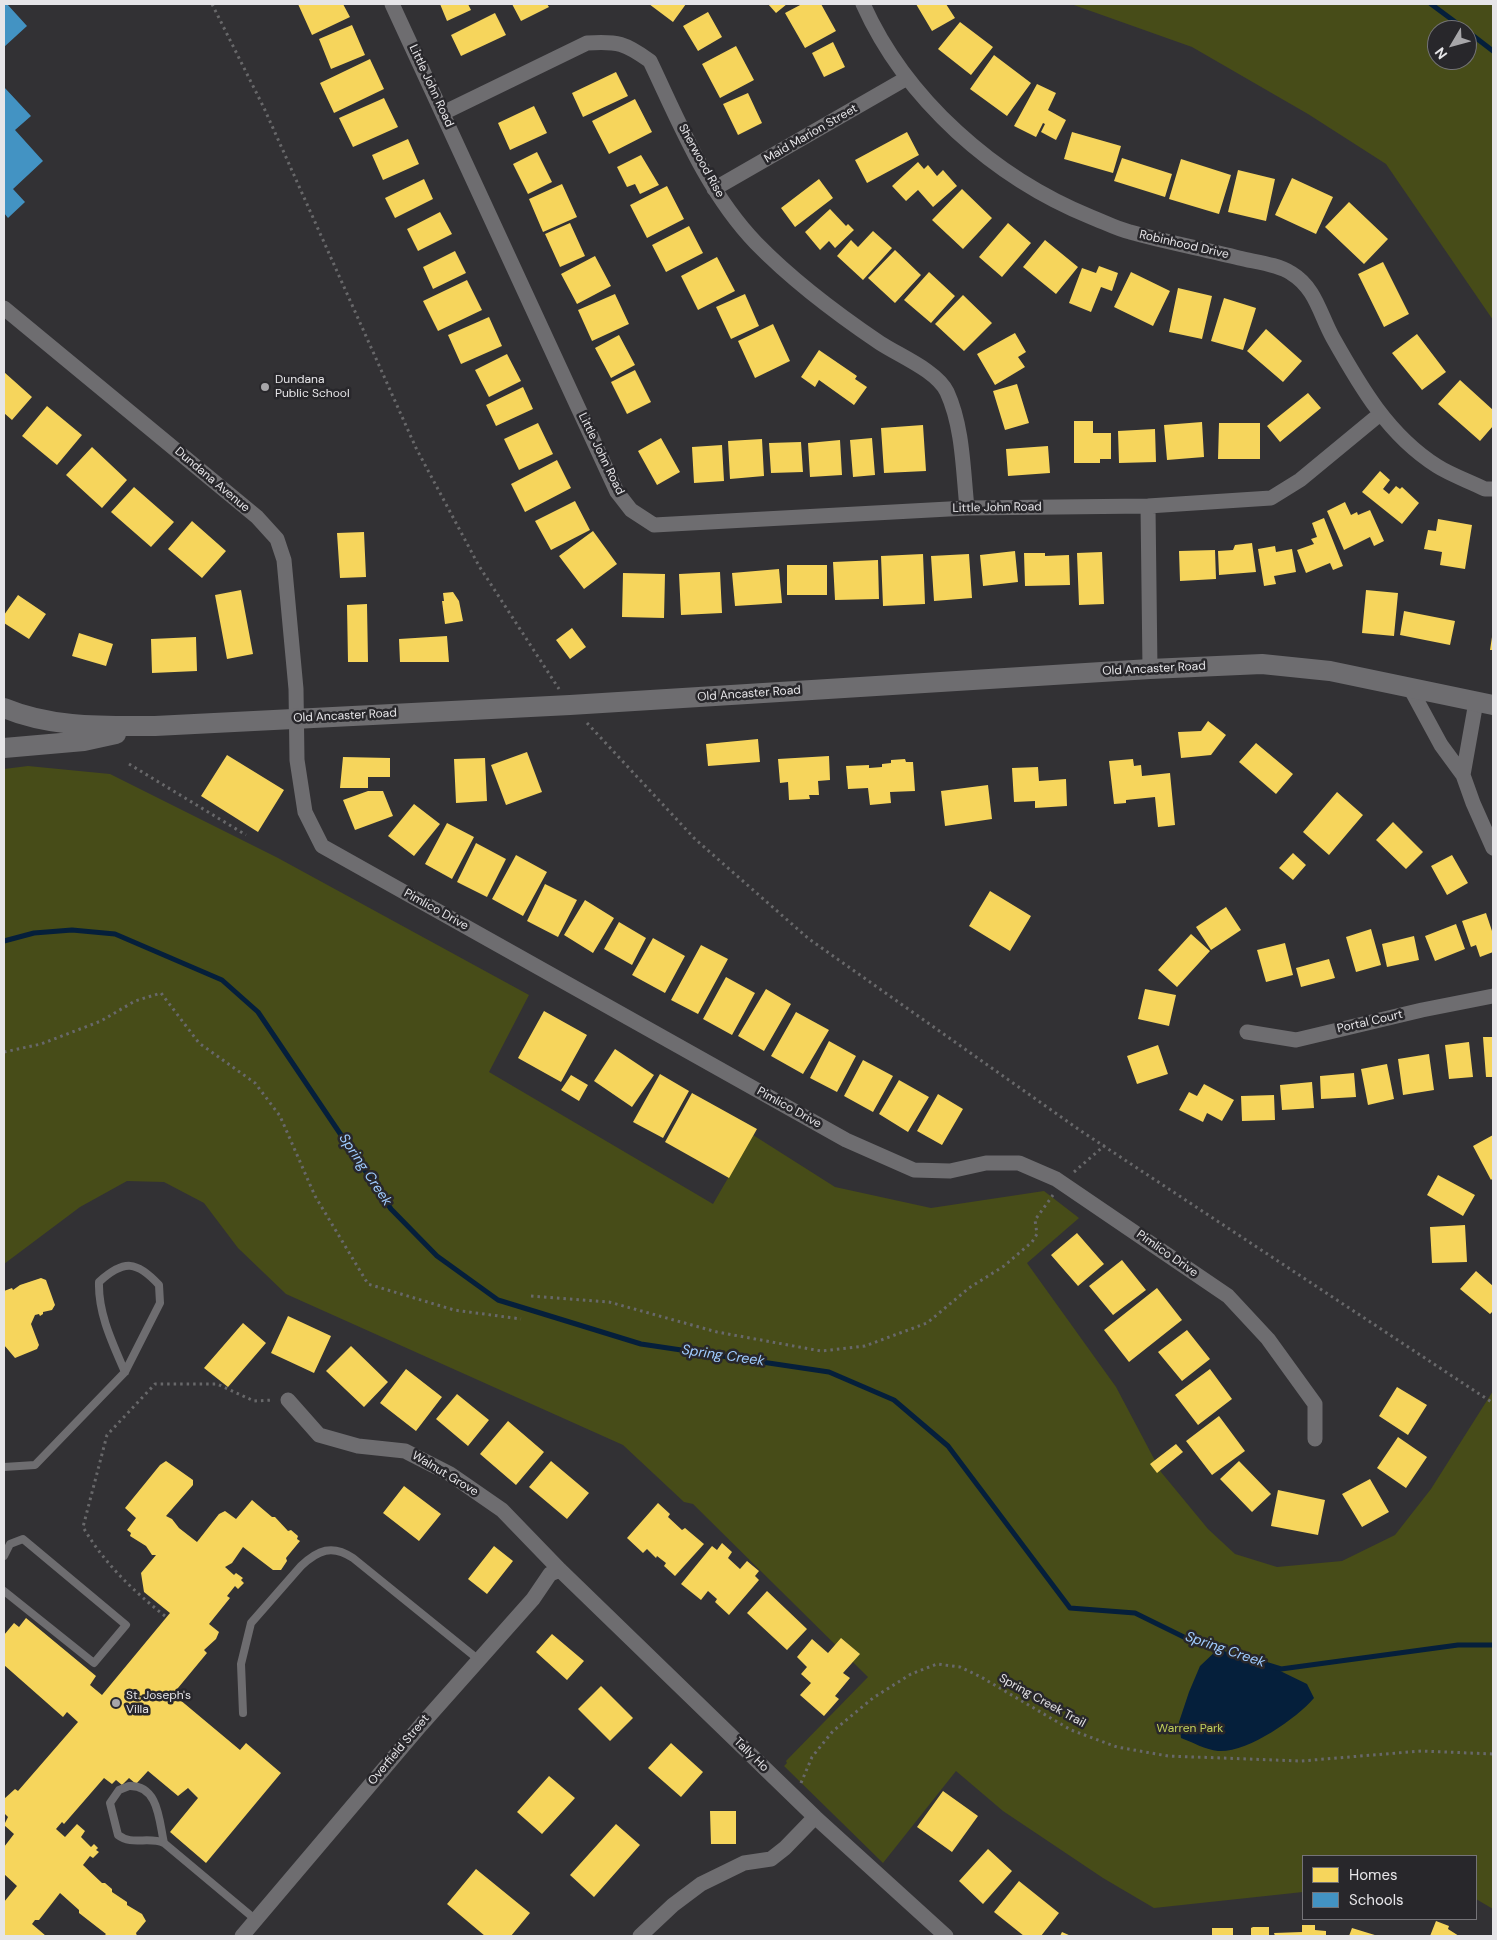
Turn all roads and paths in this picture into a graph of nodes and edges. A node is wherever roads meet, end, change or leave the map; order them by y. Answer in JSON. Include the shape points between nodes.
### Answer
{"nodes":[{"id":1,"x":212,"y":4,"type":"edge"},
{"id":2,"x":392,"y":4,"type":"edge"},
{"id":3,"x":862,"y":4,"type":"edge"},
{"id":4,"x":907,"y":78,"type":"junction"},
{"id":5,"x":443,"y":113,"type":"junction"},
{"id":6,"x":714,"y":190,"type":"junction"},
{"id":7,"x":4,"y":308,"type":"edge"},
{"id":8,"x":1380,"y":414,"type":"junction"},
{"id":9,"x":1493,"y":490,"type":"edge"},
{"id":10,"x":1148,"y":506,"type":"junction"},
{"id":11,"x":967,"y":508,"type":"junction"},
{"id":12,"x":1150,"y":669,"type":"junction"},
{"id":13,"x":1409,"y":686,"type":"junction"},
{"id":14,"x":1485,"y":704,"type":"edge"},
{"id":15,"x":570,"y":705,"type":"junction"},
{"id":16,"x":4,"y":708,"type":"edge"},
{"id":17,"x":297,"y":719,"type":"junction"},
{"id":18,"x":155,"y":726,"type":"junction"},
{"id":19,"x":4,"y":748,"type":"edge"},
{"id":20,"x":129,"y":764,"type":"dead end"},
{"id":21,"x":1464,"y":775,"type":"junction"},
{"id":22,"x":246,"y":835,"type":"dead end"},
{"id":23,"x":1493,"y":848,"type":"edge"},
{"id":24,"x":1493,"y":996,"type":"edge"},
{"id":25,"x":1247,"y":1032,"type":"dead end"},
{"id":26,"x":4,"y":1052,"type":"edge"},
{"id":27,"x":1104,"y":1145,"type":"junction"},
{"id":28,"x":1063,"y":1184,"type":"junction"},
{"id":29,"x":531,"y":1296,"type":"dead end"},
{"id":30,"x":521,"y":1319,"type":"dead end"},
{"id":31,"x":125,"y":1372,"type":"junction"},
{"id":32,"x":288,"y":1400,"type":"joint"},
{"id":33,"x":1493,"y":1403,"type":"edge"},
{"id":34,"x":1315,"y":1439,"type":"dead end"},
{"id":35,"x":4,"y":1467,"type":"edge"},
{"id":36,"x":4,"y":1556,"type":"edge"},
{"id":37,"x":560,"y":1570,"type":"junction"},
{"id":38,"x":4,"y":1591,"type":"edge"},
{"id":39,"x":165,"y":1616,"type":"dead end"},
{"id":40,"x":479,"y":1660,"type":"junction"},
{"id":41,"x":243,"y":1713,"type":"dead end"},
{"id":42,"x":1493,"y":1754,"type":"edge"},
{"id":43,"x":798,"y":1801,"type":"junction"},
{"id":44,"x":814,"y":1817,"type":"junction"},
{"id":45,"x":164,"y":1843,"type":"junction"},
{"id":46,"x":256,"y":1920,"type":"junction"},
{"id":47,"x":242,"y":1936,"type":"edge"},
{"id":48,"x":640,"y":1936,"type":"edge"},
{"id":49,"x":946,"y":1936,"type":"edge"}],
"edges":[{"from":1,"to":15,"type":"path","via":[[264,108],[416,448],[479,566]]},
{"from":2,"to":5,"type":"street","name":"Little John Road"},
{"from":3,"to":4,"type":"street","name":"Robinhood Drive"},
{"from":4,"to":6,"type":"street","name":"Maid Marion Street"},
{"from":4,"to":8,"type":"street","name":"Robinhood Drive","via":[[953,129],[1004,170],[1062,205],[1127,232],[1291,273],[1316,297],[1326,326]]},
{"from":5,"to":6,"type":"street","name":"Sherwood Rise","via":[[588,43],[611,41],[631,47],[650,61]]},
{"from":5,"to":11,"type":"street","name":"Little John Road","via":[[617,492],[631,510],[654,525]]},
{"from":6,"to":11,"type":"street","name":"Sherwood Rise","via":[[756,243],[804,286],[881,344],[923,368],[946,390],[957,424]]},
{"from":7,"to":17,"type":"street","name":"Dundana Avenue","via":[[257,517],[277,539],[284,560]]},
{"from":8,"to":9,"type":"street","name":"Robinhood Drive","via":[[1409,444],[1437,466]]},
{"from":8,"to":10,"type":"street","name":"Little John Road","via":[[1300,480],[1271,498]]},
{"from":10,"to":11,"type":"street","name":"Little John Road"},
{"from":10,"to":12,"type":"street"},
{"from":12,"to":13,"type":"street","name":"Old Ancaster Road","via":[[1262,664],[1330,671]]},
{"from":12,"to":15,"type":"street","name":"Old Ancaster Road"},
{"from":13,"to":14,"type":"street","name":"Old Ancaster Road"},
{"from":13,"to":21,"type":"street","via":[[1441,745]]},
{"from":14,"to":21,"type":"street"},
{"from":15,"to":17,"type":"street","name":"Old Ancaster Road"},
{"from":15,"to":27,"type":"path","via":[[695,839],[809,939]]},
{"from":16,"to":18,"type":"street","name":"Old Ancaster Road","via":[[53,723]]},
{"from":17,"to":18,"type":"street","name":"Old Ancaster Road"},
{"from":17,"to":28,"type":"street","name":"Pimlico Drive","via":[[297,760],[305,812],[322,846],[846,1140],[914,1170],[950,1171],[986,1163],[1018,1163]]},
{"from":18,"to":19,"type":"street","via":[[84,741]]},
{"from":20,"to":22,"type":"path"},
{"from":21,"to":23,"type":"street"},
{"from":24,"to":25,"type":"street","name":"Portal Court","via":[[1296,1040]]},
{"from":26,"to":30,"type":"path","via":[[41,1044],[160,993],[198,1044],[255,1083],[280,1116],[315,1196],[368,1284],[454,1310]]},
{"from":27,"to":28,"type":"path"},
{"from":27,"to":33,"type":"path"},
{"from":28,"to":29,"type":"path","via":[[1035,1220],[1037,1234],[1032,1242],[1004,1266],[969,1288],[926,1323],[865,1346],[821,1351],[717,1332],[610,1302]]},
{"from":28,"to":34,"type":"street","name":"Pimlico Drive","via":[[1228,1296],[1268,1340],[1315,1404]]},
{"from":31,"to":31,"type":"lane","via":[[98,1299],[99,1282],[112,1271],[130,1265],[145,1270],[159,1285],[160,1303]]},
{"from":31,"to":35,"type":"lane","via":[[34,1465]]},
{"from":32,"to":37,"type":"street","name":"Walnut Grove","via":[[319,1434],[358,1446],[405,1451],[450,1474],[502,1510]]},
{"from":32,"to":39,"type":"path","via":[[254,1401],[217,1384],[155,1384],[107,1435],[83,1527],[116,1572]]},
{"from":36,"to":38,"type":"lane","via":[[10,1544],[23,1539],[126,1625],[94,1663]]},
{"from":37,"to":40,"type":"street","name":"Overfield Street","via":[[550,1574],[534,1599]]},
{"from":37,"to":43,"type":"street","name":"Tally Ho"},
{"from":40,"to":41,"type":"lane","via":[[353,1558],[342,1551],[325,1550],[308,1559],[252,1623],[240,1664]]},
{"from":40,"to":46,"type":"street","name":"Overfield Street"},
{"from":42,"to":43,"type":"path","name":"Spring Creek Trail","via":[[1421,1752],[1301,1761],[1168,1756],[1116,1747],[1071,1730],[981,1677],[960,1667],[937,1664],[903,1678],[833,1731],[812,1757],[801,1783]]},
{"from":43,"to":44,"type":"street","name":"Tally Ho"},
{"from":44,"to":48,"type":"street","via":[[771,1859],[744,1863],[700,1884]]},
{"from":44,"to":49,"type":"street","name":"Tally Ho"},
{"from":45,"to":45,"type":"lane","via":[[153,1839],[132,1841],[118,1835],[109,1806],[116,1793],[134,1786],[151,1794]]},
{"from":45,"to":46,"type":"lane"},
{"from":46,"to":47,"type":"street","name":"Overfield Street"}]}
